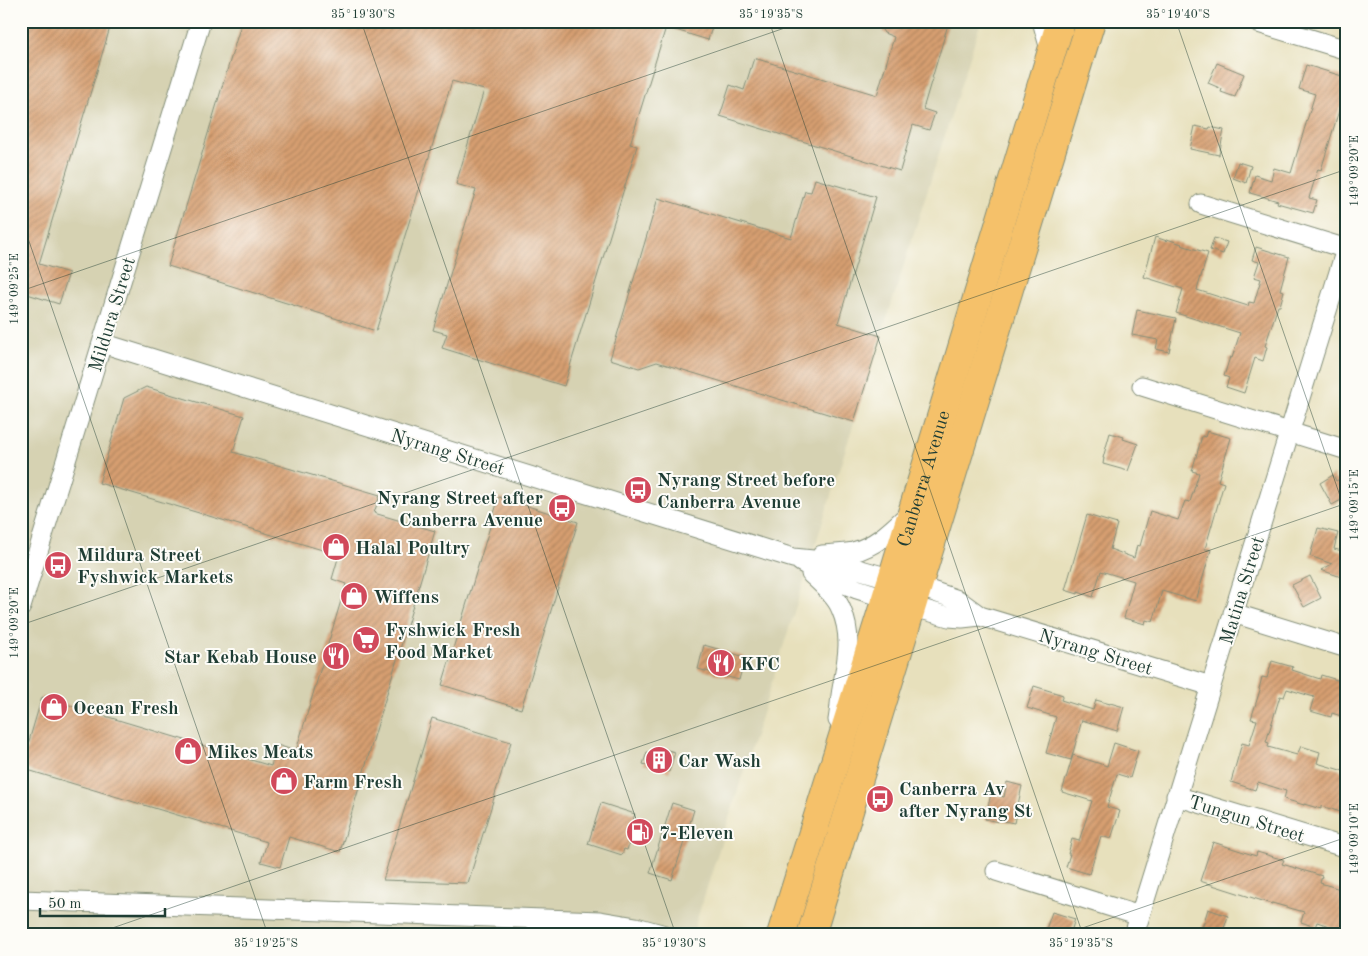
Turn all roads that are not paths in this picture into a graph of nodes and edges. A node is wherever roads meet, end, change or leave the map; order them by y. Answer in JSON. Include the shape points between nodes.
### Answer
{"nodes":[{"id":1,"x":201,"y":21,"type":"edge"},
{"id":2,"x":1042,"y":21,"type":"edge"},
{"id":3,"x":1061,"y":21,"type":"edge"},
{"id":4,"x":1091,"y":21,"type":"edge"},
{"id":5,"x":1258,"y":23,"type":"dead end"},
{"id":6,"x":1347,"y":50,"type":"edge"},
{"id":7,"x":1051,"y":54,"type":"junction"},
{"id":8,"x":1201,"y":204,"type":"dead end"},
{"id":9,"x":1346,"y":248,"type":"edge"},
{"id":10,"x":102,"y":343,"type":"junction"},
{"id":11,"x":1142,"y":386,"type":"dead end"},
{"id":12,"x":1290,"y":432,"type":"junction"},
{"id":13,"x":1347,"y":450,"type":"edge"},
{"id":14,"x":912,"y":511,"type":"junction"},
{"id":15,"x":793,"y":558,"type":"junction"},
{"id":16,"x":902,"y":592,"type":"junction"},
{"id":17,"x":21,"y":607,"type":"edge"},
{"id":18,"x":1233,"y":613,"type":"junction"},
{"id":19,"x":1347,"y":648,"type":"edge"},
{"id":20,"x":1211,"y":686,"type":"junction"},
{"id":21,"x":831,"y":773,"type":"junction"},
{"id":22,"x":1176,"y":796,"type":"junction"},
{"id":23,"x":1347,"y":848,"type":"edge"},
{"id":24,"x":996,"y":871,"type":"dead end"},
{"id":25,"x":21,"y":900,"type":"edge"},
{"id":26,"x":1140,"y":916,"type":"junction"},
{"id":27,"x":665,"y":935,"type":"edge"},
{"id":28,"x":781,"y":935,"type":"edge"},
{"id":29,"x":811,"y":935,"type":"edge"},
{"id":30,"x":1134,"y":935,"type":"edge"}],
"edges":[{"from":1,"to":10,"type":"street","name":"Mildura Street"},
{"from":2,"to":7,"type":"street"},
{"from":3,"to":7,"type":"highway","name":"Canberra Avenue"},
{"from":4,"to":16,"type":"highway","name":"Canberra Avenue"},
{"from":5,"to":6,"type":"street"},
{"from":7,"to":14,"type":"highway","name":"Canberra Avenue"},
{"from":8,"to":9,"type":"street"},
{"from":9,"to":12,"type":"street","name":"Matina Street"},
{"from":10,"to":15,"type":"street","name":"Nyrang Street"},
{"from":10,"to":17,"type":"street","name":"Mildura Street"},
{"from":11,"to":12,"type":"street"},
{"from":12,"to":13,"type":"street"},
{"from":12,"to":18,"type":"street","name":"Matina Street"},
{"from":14,"to":15,"type":"street","via":[[876,542],[854,552]]},
{"from":14,"to":16,"type":"highway","name":"Canberra Avenue"},
{"from":15,"to":16,"type":"street","name":"Nyrang Street","via":[[857,589]]},
{"from":15,"to":21,"type":"street","via":[[821,583],[841,607],[848,630],[848,661]]},
{"from":16,"to":20,"type":"street","name":"Nyrang Street","via":[[958,600],[980,616]]},
{"from":16,"to":21,"type":"highway","name":"Canberra Avenue"},
{"from":16,"to":29,"type":"highway","name":"Canberra Avenue"},
{"from":18,"to":19,"type":"street"},
{"from":18,"to":20,"type":"street","name":"Matina Street"},
{"from":20,"to":22,"type":"street","name":"Matina Street"},
{"from":21,"to":28,"type":"highway","name":"Canberra Avenue"},
{"from":22,"to":23,"type":"street","name":"Tungun Street"},
{"from":22,"to":26,"type":"street","name":"Matina Street"},
{"from":24,"to":26,"type":"street"},
{"from":25,"to":27,"type":"street","via":[[600,921]]},
{"from":26,"to":30,"type":"street","name":"Matina Street"}]}
